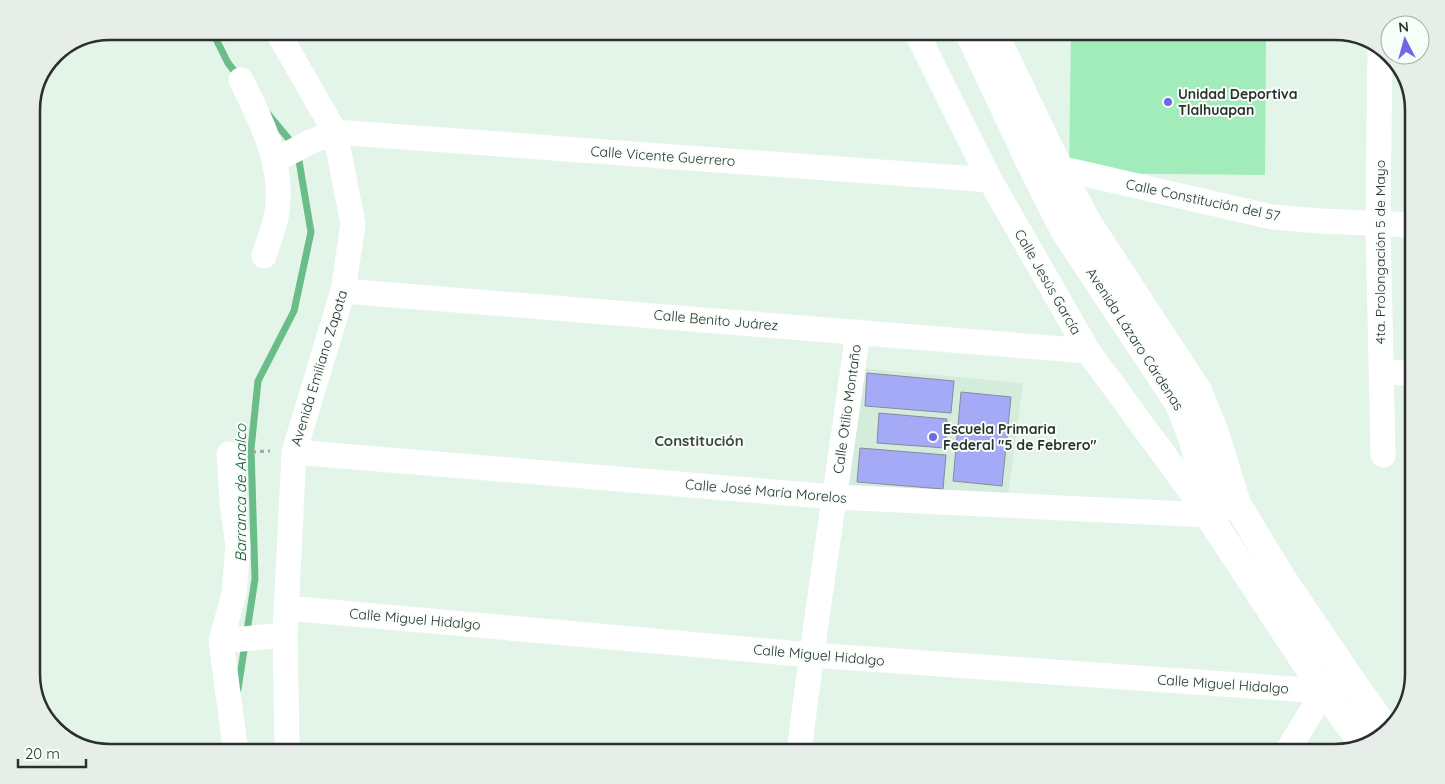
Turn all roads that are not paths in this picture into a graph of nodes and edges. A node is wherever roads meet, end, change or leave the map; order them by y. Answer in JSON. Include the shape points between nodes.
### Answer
{"nodes":[{"id":1,"x":282,"y":40,"type":"edge"},
{"id":2,"x":920,"y":40,"type":"edge"},
{"id":3,"x":972,"y":40,"type":"edge"},
{"id":4,"x":997,"y":40,"type":"edge"},
{"id":5,"x":1386,"y":65,"type":"edge"},
{"id":6,"x":241,"y":80,"type":"dead end"},
{"id":7,"x":335,"y":132,"type":"junction"},
{"id":8,"x":278,"y":159,"type":"junction"},
{"id":9,"x":1059,"y":168,"type":"junction"},
{"id":10,"x":990,"y":180,"type":"junction"},
{"id":11,"x":1378,"y":223,"type":"junction"},
{"id":12,"x":1405,"y":224,"type":"edge"},
{"id":13,"x":264,"y":256,"type":"dead end"},
{"id":14,"x":343,"y":290,"type":"junction"},
{"id":15,"x":858,"y":332,"type":"junction"},
{"id":16,"x":1088,"y":351,"type":"junction"},
{"id":17,"x":1381,"y":371,"type":"junction"},
{"id":18,"x":1405,"y":373,"type":"edge"},
{"id":19,"x":294,"y":452,"type":"junction"},
{"id":20,"x":230,"y":454,"type":"dead end"},
{"id":21,"x":1383,"y":454,"type":"dead end"},
{"id":22,"x":835,"y":497,"type":"junction"},
{"id":23,"x":1237,"y":504,"type":"junction"},
{"id":24,"x":1208,"y":516,"type":"junction"},
{"id":25,"x":286,"y":608,"type":"junction"},
{"id":26,"x":276,"y":635,"type":"junction"},
{"id":27,"x":223,"y":641,"type":"junction"},
{"id":28,"x":811,"y":655,"type":"junction"},
{"id":29,"x":1349,"y":677,"type":"junction"},
{"id":30,"x":1324,"y":691,"type":"junction"},
{"id":31,"x":1383,"y":725,"type":"edge"},
{"id":32,"x":1360,"y":740,"type":"edge"},
{"id":33,"x":235,"y":744,"type":"edge"},
{"id":34,"x":286,"y":744,"type":"edge"},
{"id":35,"x":800,"y":744,"type":"edge"},
{"id":36,"x":1292,"y":744,"type":"edge"}],
"edges":[{"from":1,"to":7,"type":"street","name":"Avenida Emiliano Zapata"},
{"from":2,"to":10,"type":"street","name":"Calle Jesús García"},
{"from":3,"to":24,"type":"main road","name":"Avenida Lázaro Cárdenas","via":[[1064,230],[1179,404],[1193,440]]},
{"from":4,"to":9,"type":"main road","name":"Avenida Lázaro Cárdenas"},
{"from":5,"to":11,"type":"street","name":"4ta. Prolongación 5 de Mayo"},
{"from":6,"to":8,"type":"street"},
{"from":7,"to":8,"type":"street"},
{"from":7,"to":10,"type":"street","name":"Calle Vicente Guerrero"},
{"from":7,"to":14,"type":"street","name":"Avenida Emiliano Zapata","via":[[353,224]]},
{"from":8,"to":13,"type":"street","via":[[277,212]]},
{"from":9,"to":11,"type":"street","name":"Calle Constitución del 57","via":[[1272,217]]},
{"from":9,"to":23,"type":"main road","name":"Avenida Lázaro Cárdenas","via":[[1088,223],[1198,391]]},
{"from":10,"to":16,"type":"street","name":"Calle Jesús García"},
{"from":11,"to":12,"type":"street","name":"Calle Constitución del 57"},
{"from":11,"to":17,"type":"street","name":"4ta. Prolongación 5 de Mayo"},
{"from":14,"to":15,"type":"street","name":"Calle Benito Juárez"},
{"from":14,"to":19,"type":"street","name":"Avenida Emiliano Zapata"},
{"from":15,"to":16,"type":"street","name":"Calle Benito Juárez"},
{"from":15,"to":22,"type":"street","name":"Calle Otilio Montaño"},
{"from":16,"to":24,"type":"street","name":"Calle Jesús García"},
{"from":17,"to":18,"type":"street"},
{"from":17,"to":21,"type":"street","name":"4ta. Prolongación 5 de Mayo"},
{"from":19,"to":22,"type":"street","name":"Calle José María Morelos"},
{"from":19,"to":25,"type":"street","name":"Avenida Emiliano Zapata"},
{"from":20,"to":27,"type":"street","via":[[238,546],[234,594]]},
{"from":22,"to":24,"type":"street","name":"Calle José María Morelos"},
{"from":22,"to":28,"type":"street","name":"Calle Otilio Montaño"},
{"from":23,"to":24,"type":"street","name":"Calle José María Morelos"},
{"from":23,"to":29,"type":"main road","name":"Avenida Lázaro Cárdenas"},
{"from":24,"to":30,"type":"main road","name":"Avenida Lázaro Cárdenas"},
{"from":25,"to":26,"type":"street","name":"Avenida Emiliano Zapata"},
{"from":25,"to":28,"type":"street","name":"Calle Miguel Hidalgo"},
{"from":26,"to":27,"type":"street"},
{"from":26,"to":34,"type":"street","name":"Avenida Emiliano Zapata"},
{"from":27,"to":33,"type":"street"},
{"from":28,"to":30,"type":"street","name":"Calle Miguel Hidalgo"},
{"from":28,"to":35,"type":"street","name":"Calle Otilio Montaño"},
{"from":29,"to":30,"type":"street"},
{"from":29,"to":31,"type":"main road","name":"Avenida Lázaro Cárdenas"},
{"from":30,"to":32,"type":"main road","name":"Avenida Lázaro Cárdenas"},
{"from":30,"to":36,"type":"street"}]}
